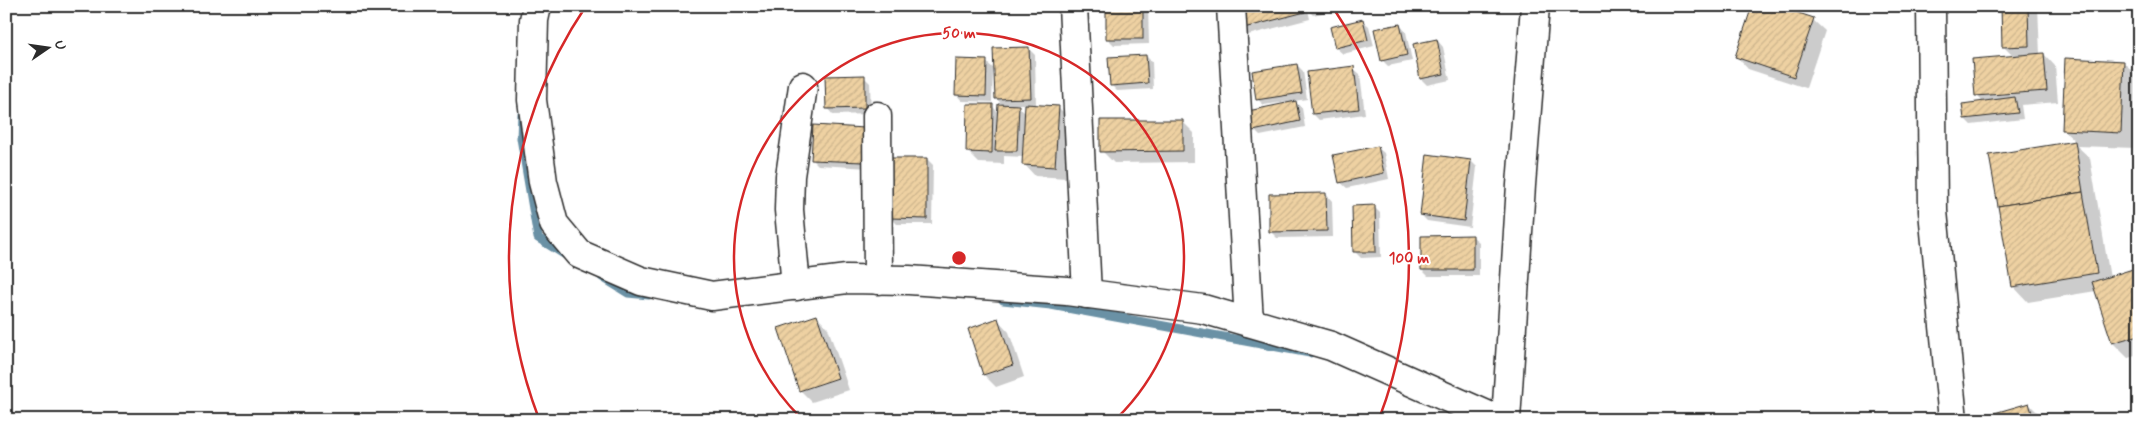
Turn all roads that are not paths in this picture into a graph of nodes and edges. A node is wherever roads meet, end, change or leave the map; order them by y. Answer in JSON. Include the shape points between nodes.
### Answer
{"nodes":[{"id":1,"x":537,"y":6,"type":"edge"},
{"id":2,"x":1073,"y":6,"type":"edge"},
{"id":3,"x":1231,"y":6,"type":"edge"},
{"id":4,"x":1535,"y":6,"type":"edge"},
{"id":5,"x":1931,"y":6,"type":"edge"},
{"id":6,"x":803,"y":86,"type":"dead end"},
{"id":7,"x":878,"y":116,"type":"dead end"},
{"id":8,"x":878,"y":280,"type":"junction"},
{"id":9,"x":796,"y":286,"type":"junction"},
{"id":10,"x":1087,"y":294,"type":"junction"},
{"id":11,"x":1249,"y":322,"type":"junction"},
{"id":12,"x":1498,"y":420,"type":"edge"},
{"id":13,"x":1506,"y":420,"type":"edge"},
{"id":14,"x":1953,"y":420,"type":"edge"}],
"edges":[{"from":1,"to":9,"type":"street","via":[[532,100],[543,182],[554,224],[579,254],[641,281],[712,296]]},
{"from":2,"to":10,"type":"street"},
{"from":3,"to":11,"type":"street"},
{"from":4,"to":13,"type":"street"},
{"from":5,"to":14,"type":"street","via":[[1933,211]]},
{"from":6,"to":9,"type":"street","via":[[790,176],[789,210]]},
{"from":7,"to":8,"type":"street"},
{"from":8,"to":9,"type":"street","via":[[847,279]]},
{"from":8,"to":10,"type":"street"},
{"from":10,"to":11,"type":"street","via":[[1203,309]]},
{"from":11,"to":12,"type":"street","via":[[1332,346]]}]}
